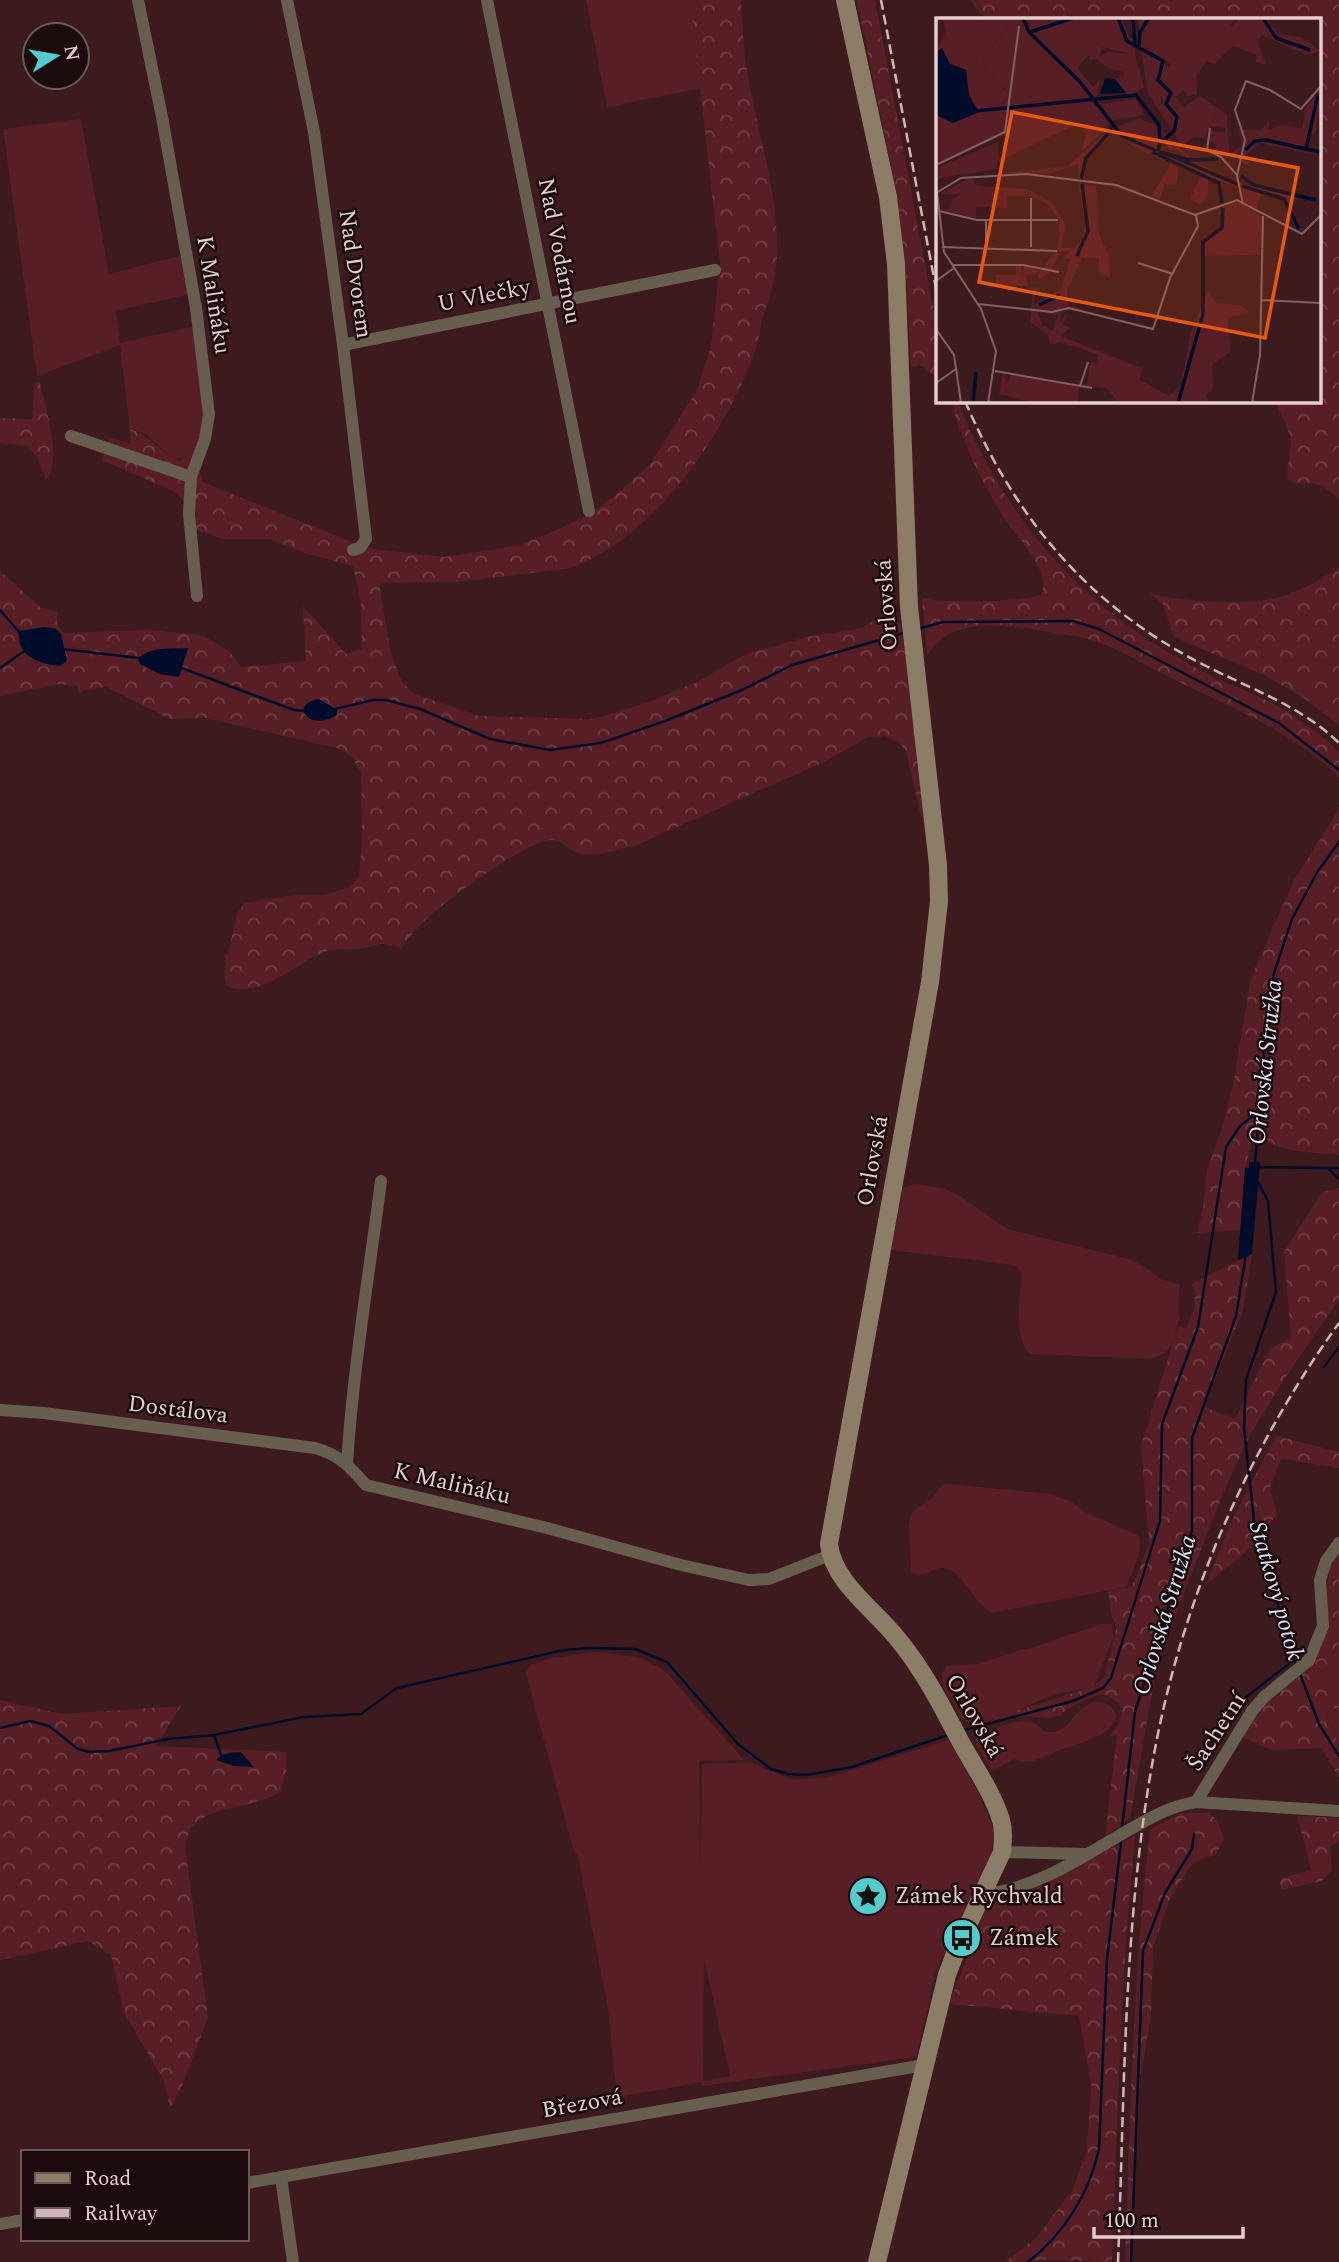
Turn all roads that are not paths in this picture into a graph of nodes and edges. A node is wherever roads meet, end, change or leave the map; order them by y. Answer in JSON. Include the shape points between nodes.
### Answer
{"nodes":[{"id":1,"x":138,"y":0,"type":"edge"},
{"id":2,"x":287,"y":0,"type":"edge"},
{"id":3,"x":486,"y":0,"type":"edge"},
{"id":4,"x":845,"y":0,"type":"edge"},
{"id":5,"x":715,"y":270,"type":"dead end"},
{"id":6,"x":548,"y":305,"type":"junction"},
{"id":7,"x":343,"y":345,"type":"junction"},
{"id":8,"x":71,"y":436,"type":"dead end"},
{"id":9,"x":191,"y":477,"type":"junction"},
{"id":10,"x":589,"y":510,"type":"dead end"},
{"id":11,"x":354,"y":550,"type":"dead end"},
{"id":12,"x":197,"y":596,"type":"dead end"},
{"id":13,"x":381,"y":1181,"type":"dead end"},
{"id":14,"x":0,"y":1410,"type":"edge"},
{"id":15,"x":347,"y":1464,"type":"junction"},
{"id":16,"x":1339,"y":1543,"type":"edge"},
{"id":17,"x":830,"y":1555,"type":"junction"},
{"id":18,"x":1196,"y":1802,"type":"junction"},
{"id":19,"x":1339,"y":1811,"type":"edge"},
{"id":20,"x":1002,"y":1852,"type":"junction"},
{"id":21,"x":1084,"y":1854,"type":"junction"},
{"id":22,"x":984,"y":1894,"type":"junction"},
{"id":23,"x":924,"y":2066,"type":"junction"},
{"id":24,"x":281,"y":2177,"type":"junction"},
{"id":25,"x":248,"y":2183,"type":"edge"},
{"id":26,"x":21,"y":2220,"type":"edge"},
{"id":27,"x":0,"y":2224,"type":"edge"},
{"id":28,"x":293,"y":2262,"type":"edge"},
{"id":29,"x":877,"y":2262,"type":"edge"}],
"edges":[{"from":1,"to":9,"type":"street","name":"K Maliňáku","via":[[196,308],[209,414]]},
{"from":2,"to":7,"type":"street","name":"Nad Dvorem","via":[[314,132]]},
{"from":3,"to":6,"type":"street","name":"Nad Vodárnou"},
{"from":4,"to":17,"type":"main road","name":"Orlovská","via":[[888,197],[896,264],[911,630],[936,829],[939,901],[832,1519]]},
{"from":5,"to":6,"type":"street","name":"U Vlečky"},
{"from":6,"to":7,"type":"street","name":"U Vlečky"},
{"from":6,"to":10,"type":"street","name":"Nad Vodárnou"},
{"from":7,"to":11,"type":"street","name":"Nad Dvorem","via":[[366,540]]},
{"from":8,"to":9,"type":"street"},
{"from":9,"to":12,"type":"street","name":"K Maliňáku","via":[[189,514]]},
{"from":13,"to":15,"type":"street","via":[[351,1398]]},
{"from":14,"to":15,"type":"street","name":"Dostálova","via":[[315,1448],[333,1453]]},
{"from":15,"to":17,"type":"street","name":"K Maliňáku","via":[[366,1485],[749,1580],[769,1579]]},
{"from":16,"to":18,"type":"street","name":"Šachetní","via":[[1320,1580],[1323,1626],[1309,1660],[1252,1711]]},
{"from":17,"to":20,"type":"main road","name":"Orlovská","via":[[852,1589],[914,1661],[956,1733],[995,1805],[1003,1828]]},
{"from":18,"to":19,"type":"street","name":"Šachetní"},
{"from":18,"to":21,"type":"street","name":"Šachetní","via":[[1161,1812]]},
{"from":20,"to":21,"type":"street"},
{"from":20,"to":22,"type":"main road","name":"Orlovská"},
{"from":21,"to":22,"type":"street","name":"Šachetní","via":[[1051,1876]]},
{"from":22,"to":23,"type":"main road","name":"Orlovská","via":[[950,1965]]},
{"from":23,"to":24,"type":"street","name":"Březová"},
{"from":23,"to":29,"type":"main road","name":"Orlovská"},
{"from":24,"to":25,"type":"street","name":"Březová"},
{"from":24,"to":28,"type":"street"},
{"from":26,"to":27,"type":"street"}]}
